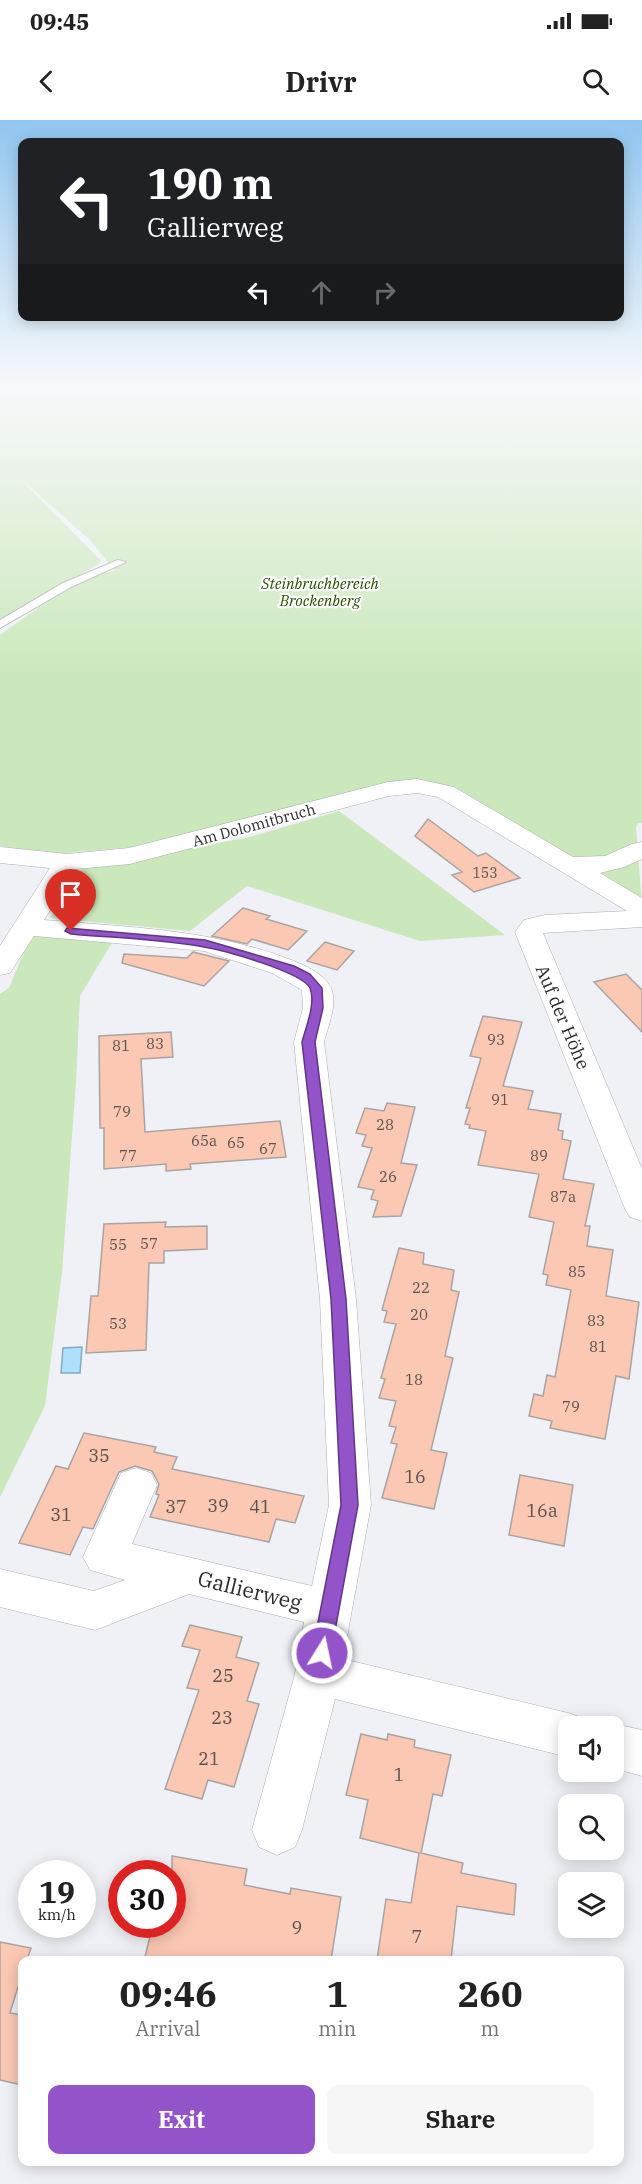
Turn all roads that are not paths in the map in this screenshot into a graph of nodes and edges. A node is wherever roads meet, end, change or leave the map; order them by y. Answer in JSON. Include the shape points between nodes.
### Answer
{"nodes":[{"id":1,"x":121,"y":562,"type":"dead end"},
{"id":2,"x":0,"y":626,"type":"edge"},
{"id":3,"x":642,"y":850,"type":"edge"},
{"id":4,"x":0,"y":855,"type":"edge"},
{"id":5,"x":67,"y":862,"type":"junction"},
{"id":6,"x":565,"y":863,"type":"junction"},
{"id":7,"x":642,"y":909,"type":"edge"},
{"id":8,"x":642,"y":919,"type":"edge"},
{"id":9,"x":26,"y":927,"type":"junction"},
{"id":10,"x":0,"y":968,"type":"edge"},
{"id":11,"x":642,"y":1209,"type":"edge"},
{"id":12,"x":136,"y":1485,"type":"dead end"},
{"id":13,"x":188,"y":1575,"type":"junction"},
{"id":14,"x":0,"y":1588,"type":"edge"},
{"id":15,"x":329,"y":1609,"type":"junction"},
{"id":16,"x":318,"y":1674,"type":"junction"},
{"id":17,"x":558,"y":1733,"type":"edge"},
{"id":18,"x":624,"y":1748,"type":"edge"},
{"id":19,"x":642,"y":1753,"type":"edge"},
{"id":20,"x":277,"y":1830,"type":"dead end"}],
"edges":[{"from":1,"to":2,"type":"lane","via":[[68,585]]},
{"from":3,"to":6,"type":"street","via":[[626,860],[594,867]]},
{"from":4,"to":5,"type":"street","name":"Am Dolomitbruch"},
{"from":5,"to":6,"type":"street","name":"Am Dolomitbruch","via":[[165,848],[388,789],[432,786]]},
{"from":5,"to":9,"type":"street"},
{"from":6,"to":7,"type":"street","name":"Am Dolomitbruch"},
{"from":8,"to":11,"type":"street","name":"Auf der Höhe","via":[[545,922],[529,932]]},
{"from":9,"to":10,"type":"street"},
{"from":9,"to":15,"type":"street","via":[[205,943],[290,968],[306,976],[316,988],[317,1008],[309,1042],[338,1299],[350,1505]]},
{"from":12,"to":13,"type":"street","via":[[105,1557]]},
{"from":13,"to":14,"type":"street","name":"Gallierweg","via":[[95,1611]]},
{"from":13,"to":15,"type":"street","name":"Gallierweg"},
{"from":15,"to":16,"type":"street"},
{"from":16,"to":17,"type":"street"},
{"from":16,"to":20,"type":"street"},
{"from":18,"to":19,"type":"street"}]}
